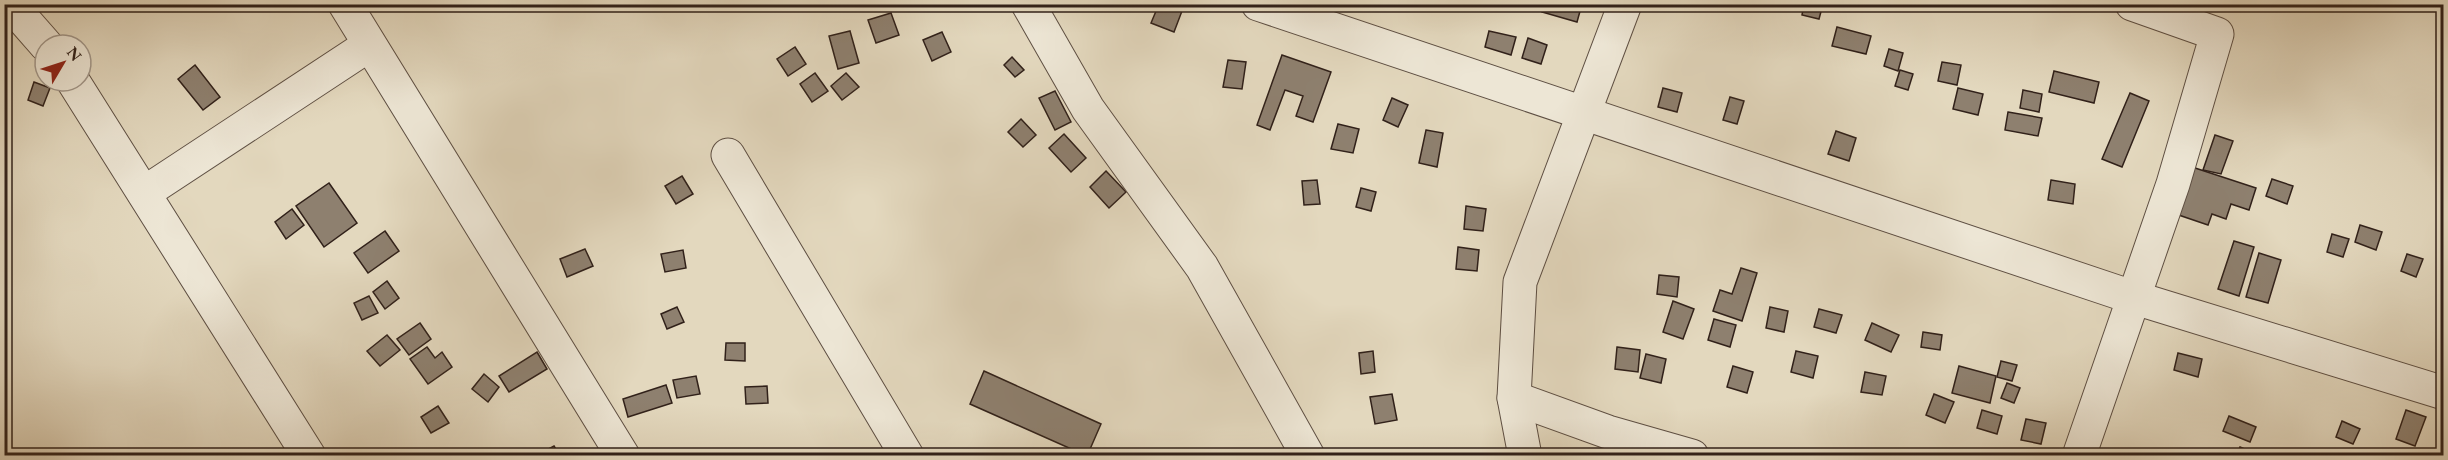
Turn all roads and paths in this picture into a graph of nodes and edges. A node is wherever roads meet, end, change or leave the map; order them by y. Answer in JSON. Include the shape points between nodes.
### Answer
{"nodes":[{"id":1,"x":10,"y":4,"type":"edge"},
{"id":2,"x":345,"y":4,"type":"edge"},
{"id":3,"x":1028,"y":4,"type":"edge"},
{"id":4,"x":1258,"y":4,"type":"edge"},
{"id":5,"x":1625,"y":4,"type":"edge"},
{"id":6,"x":2132,"y":4,"type":"edge"},
{"id":7,"x":35,"y":33,"type":"edge"},
{"id":8,"x":369,"y":45,"type":"junction"},
{"id":9,"x":81,"y":93,"type":"edge"},
{"id":10,"x":1583,"y":114,"type":"junction"},
{"id":11,"x":728,"y":155,"type":"dead end"},
{"id":12,"x":144,"y":194,"type":"junction"},
{"id":13,"x":2132,"y":297,"type":"junction"},
{"id":14,"x":2444,"y":393,"type":"edge"},
{"id":15,"x":1514,"y":398,"type":"junction"},
{"id":16,"x":309,"y":456,"type":"edge"},
{"id":17,"x":623,"y":456,"type":"edge"},
{"id":18,"x":908,"y":456,"type":"edge"},
{"id":19,"x":1308,"y":456,"type":"edge"},
{"id":20,"x":1525,"y":456,"type":"edge"},
{"id":21,"x":1692,"y":456,"type":"edge"},
{"id":22,"x":2079,"y":456,"type":"edge"}],
"edges":[{"from":1,"to":7,"type":"street"},
{"from":2,"to":8,"type":"street"},
{"from":3,"to":19,"type":"street","via":[[1088,109],[1202,267]]},
{"from":4,"to":10,"type":"street"},
{"from":5,"to":10,"type":"street"},
{"from":6,"to":13,"type":"street","via":[[2217,34],[2173,184]]},
{"from":8,"to":12,"type":"street"},
{"from":8,"to":17,"type":"street"},
{"from":9,"to":12,"type":"street"},
{"from":10,"to":13,"type":"street"},
{"from":10,"to":15,"type":"street","via":[[1520,282]]},
{"from":11,"to":18,"type":"street"},
{"from":12,"to":16,"type":"street"},
{"from":13,"to":14,"type":"street"},
{"from":13,"to":22,"type":"street"},
{"from":15,"to":20,"type":"street"},
{"from":15,"to":21,"type":"street","via":[[1608,432]]}]}
